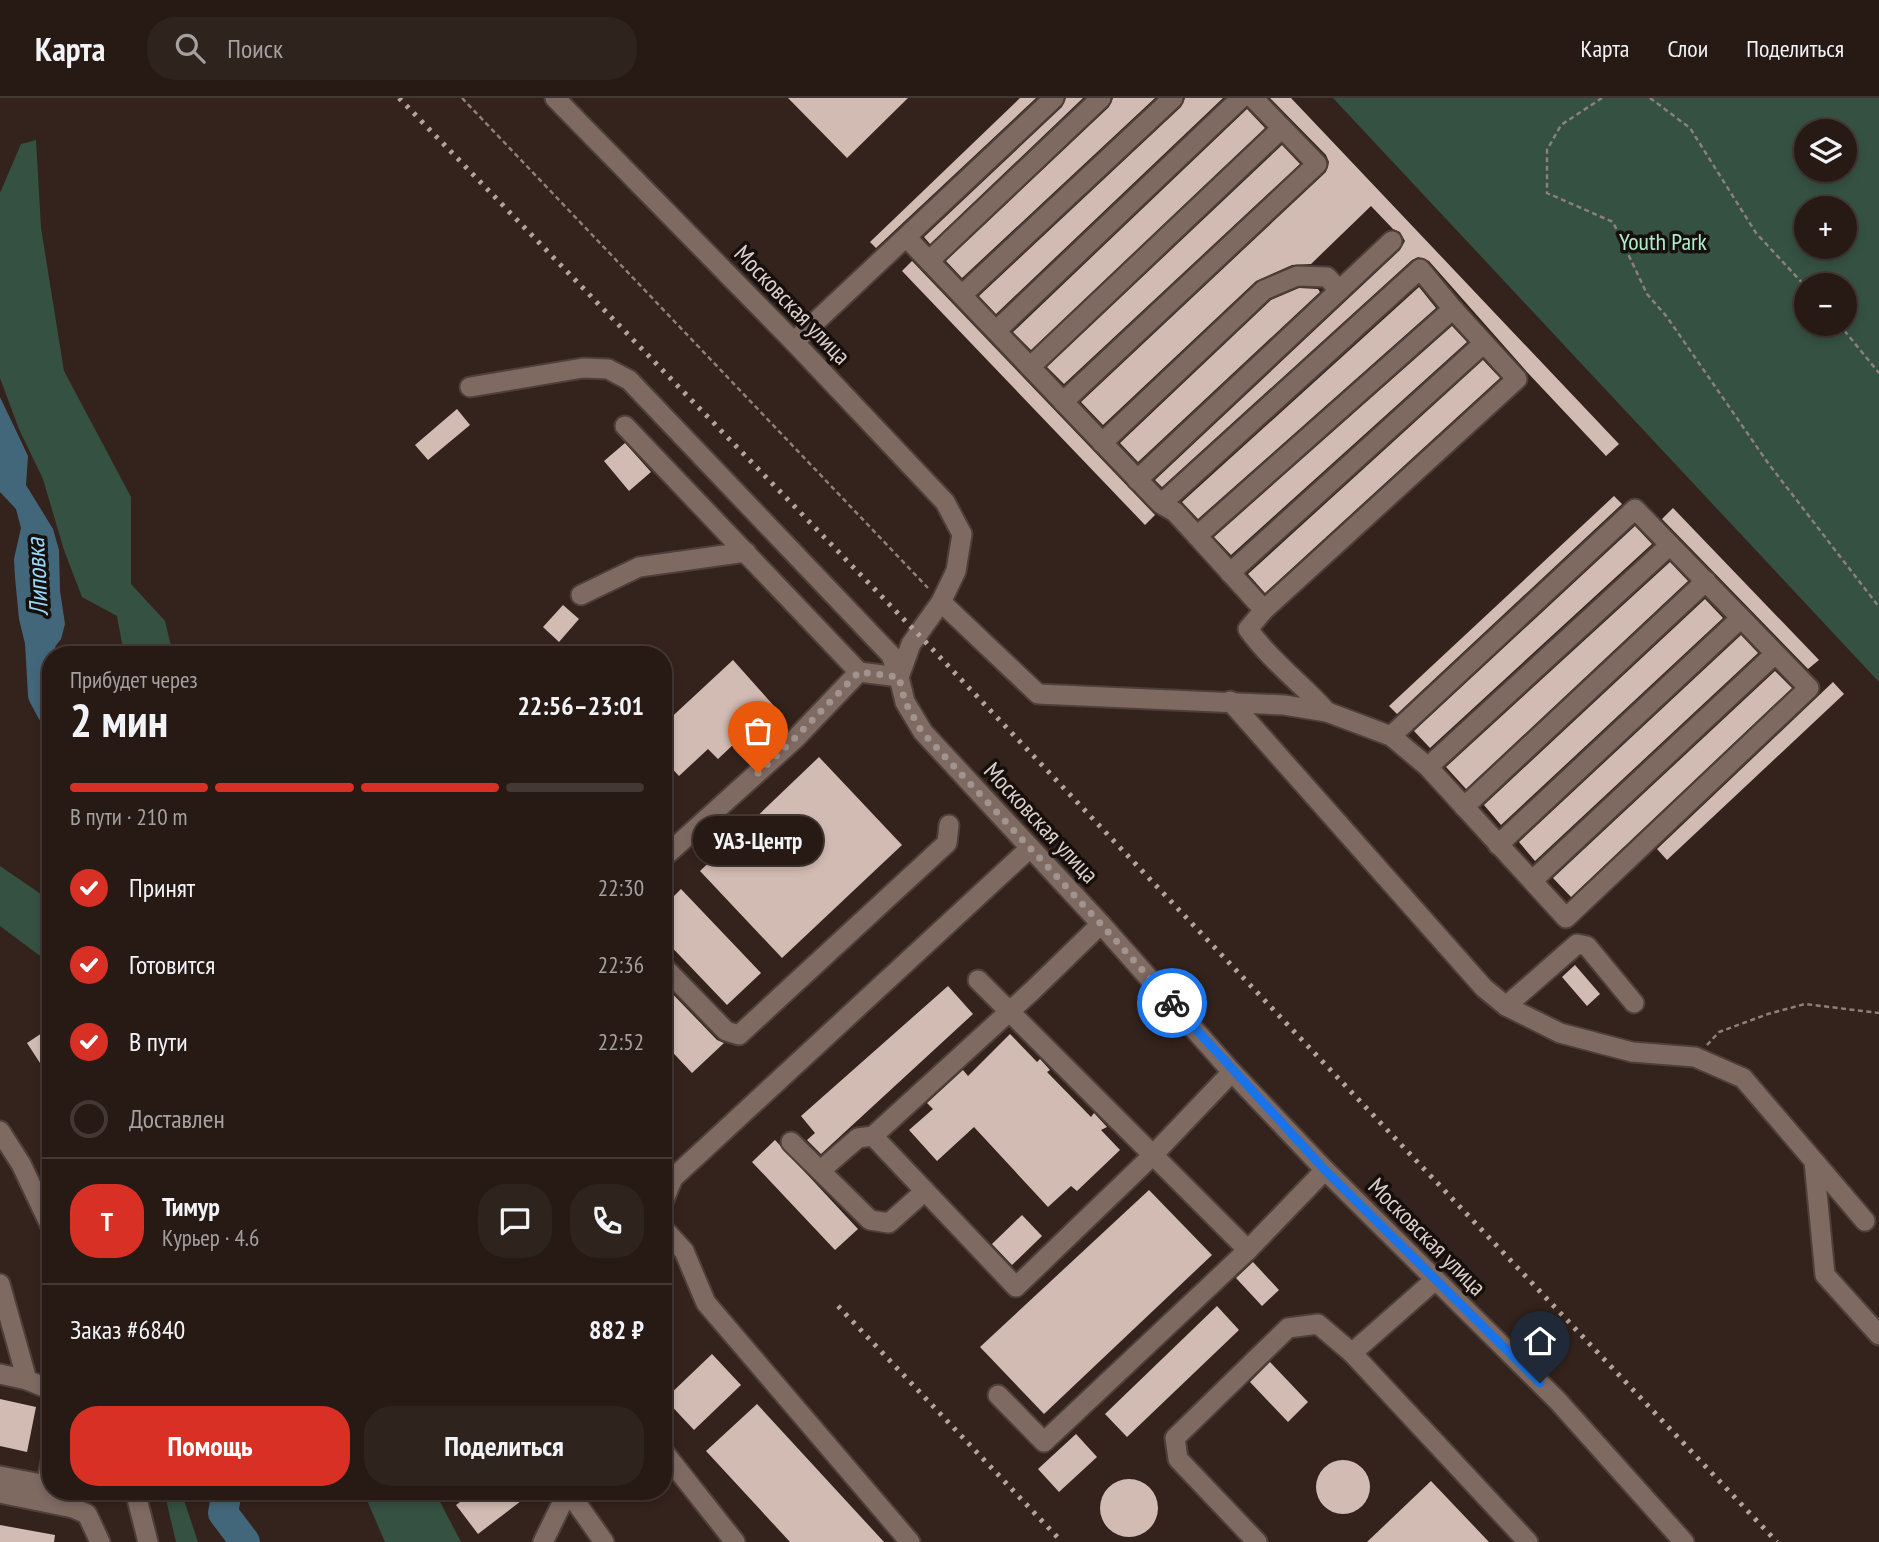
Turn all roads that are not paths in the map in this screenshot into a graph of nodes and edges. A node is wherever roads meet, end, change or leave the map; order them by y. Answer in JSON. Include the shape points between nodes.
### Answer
{"nodes":[{"id":1,"x":555,"y":98,"type":"edge"},
{"id":2,"x":1054,"y":98,"type":"edge"},
{"id":3,"x":1101,"y":98,"type":"edge"},
{"id":4,"x":1172,"y":98,"type":"edge"},
{"id":5,"x":1241,"y":98,"type":"edge"},
{"id":6,"x":1253,"y":98,"type":"edge"},
{"id":7,"x":1282,"y":128,"type":"junction"},
{"id":8,"x":907,"y":237,"type":"junction"},
{"id":9,"x":1392,"y":241,"type":"dead end"},
{"id":10,"x":929,"y":261,"type":"junction"},
{"id":11,"x":1339,"y":290,"type":"junction"},
{"id":12,"x":962,"y":295,"type":"junction"},
{"id":13,"x":1453,"y":309,"type":"junction"},
{"id":14,"x":996,"y":331,"type":"junction"},
{"id":15,"x":794,"y":342,"type":"junction"},
{"id":16,"x":1484,"y":343,"type":"junction"},
{"id":17,"x":1030,"y":367,"type":"junction"},
{"id":18,"x":470,"y":387,"type":"dead end"},
{"id":19,"x":1063,"y":402,"type":"junction"},
{"id":20,"x":625,"y":426,"type":"dead end"},
{"id":21,"x":1102,"y":443,"type":"junction"},
{"id":22,"x":1138,"y":480,"type":"junction"},
{"id":23,"x":1161,"y":504,"type":"junction"},
{"id":24,"x":1197,"y":536,"type":"junction"},
{"id":25,"x":1670,"y":545,"type":"junction"},
{"id":26,"x":746,"y":552,"type":"junction"},
{"id":27,"x":1230,"y":573,"type":"junction"},
{"id":28,"x":1706,"y":582,"type":"junction"},
{"id":29,"x":581,"y":595,"type":"dead end"},
{"id":30,"x":941,"y":602,"type":"junction"},
{"id":31,"x":1264,"y":610,"type":"junction"},
{"id":32,"x":1741,"y":618,"type":"junction"},
{"id":33,"x":1775,"y":654,"type":"junction"},
{"id":34,"x":859,"y":672,"type":"junction"},
{"id":35,"x":899,"y":677,"type":"junction"},
{"id":36,"x":1230,"y":701,"type":"junction"},
{"id":37,"x":1327,"y":712,"type":"junction"},
{"id":38,"x":1391,"y":736,"type":"junction"},
{"id":39,"x":1428,"y":767,"type":"junction"},
{"id":40,"x":1464,"y":807,"type":"junction"},
{"id":41,"x":949,"y":825,"type":"dead end"},
{"id":42,"x":1498,"y":845,"type":"junction"},
{"id":43,"x":1030,"y":848,"type":"junction"},
{"id":44,"x":672,"y":850,"type":"edge"},
{"id":45,"x":1534,"y":880,"type":"junction"},
{"id":46,"x":1101,"y":924,"type":"junction"},
{"id":47,"x":672,"y":975,"type":"edge"},
{"id":48,"x":978,"y":980,"type":"dead end"},
{"id":49,"x":1634,"y":1003,"type":"dead end"},
{"id":50,"x":1506,"y":1006,"type":"junction"},
{"id":51,"x":1011,"y":1011,"type":"junction"},
{"id":52,"x":1232,"y":1072,"type":"junction"},
{"id":53,"x":0,"y":1131,"type":"edge"},
{"id":54,"x":873,"y":1136,"type":"junction"},
{"id":55,"x":792,"y":1142,"type":"dead end"},
{"id":56,"x":1153,"y":1155,"type":"junction"},
{"id":57,"x":1814,"y":1161,"type":"junction"},
{"id":58,"x":672,"y":1170,"type":"edge"},
{"id":59,"x":821,"y":1170,"type":"junction"},
{"id":60,"x":1325,"y":1170,"type":"junction"},
{"id":61,"x":925,"y":1191,"type":"junction"},
{"id":62,"x":42,"y":1208,"type":"edge"},
{"id":63,"x":1865,"y":1221,"type":"dead end"},
{"id":64,"x":672,"y":1238,"type":"edge"},
{"id":65,"x":1248,"y":1250,"type":"junction"},
{"id":66,"x":1435,"y":1280,"type":"junction"},
{"id":67,"x":0,"y":1284,"type":"edge"},
{"id":68,"x":1879,"y":1335,"type":"edge"},
{"id":69,"x":1352,"y":1353,"type":"junction"},
{"id":70,"x":0,"y":1374,"type":"edge"},
{"id":71,"x":27,"y":1380,"type":"junction"},
{"id":72,"x":42,"y":1386,"type":"edge"},
{"id":73,"x":998,"y":1395,"type":"dead end"},
{"id":74,"x":672,"y":1462,"type":"edge"},
{"id":75,"x":0,"y":1476,"type":"edge"},
{"id":76,"x":42,"y":1492,"type":"edge"},
{"id":77,"x":0,"y":1493,"type":"edge"},
{"id":78,"x":42,"y":1493,"type":"edge"},
{"id":79,"x":59,"y":1500,"type":"edge"},
{"id":80,"x":137,"y":1500,"type":"edge"},
{"id":81,"x":564,"y":1500,"type":"edge"},
{"id":82,"x":574,"y":1500,"type":"edge"},
{"id":83,"x":100,"y":1542,"type":"edge"},
{"id":84,"x":148,"y":1542,"type":"edge"},
{"id":85,"x":543,"y":1542,"type":"edge"},
{"id":86,"x":604,"y":1542,"type":"edge"},
{"id":87,"x":735,"y":1542,"type":"edge"},
{"id":88,"x":910,"y":1542,"type":"edge"},
{"id":89,"x":1257,"y":1542,"type":"edge"},
{"id":90,"x":1528,"y":1542,"type":"edge"},
{"id":91,"x":1684,"y":1542,"type":"edge"}],
"edges":[{"from":1,"to":15,"type":"street","name":"Московская улица"},
{"from":2,"to":8,"type":"street"},
{"from":3,"to":10,"type":"street"},
{"from":4,"to":12,"type":"street"},
{"from":5,"to":14,"type":"street"},
{"from":6,"to":7,"type":"street"},
{"from":7,"to":17,"type":"street"},
{"from":7,"to":19,"type":"street","via":[[1317,164]]},
{"from":8,"to":10,"type":"street"},
{"from":8,"to":15,"type":"street"},
{"from":9,"to":11,"type":"street"},
{"from":10,"to":12,"type":"street"},
{"from":11,"to":21,"type":"street","via":[[1327,277],[1297,276],[1264,290]]},
{"from":11,"to":22,"type":"street"},
{"from":12,"to":14,"type":"street"},
{"from":13,"to":16,"type":"street"},
{"from":13,"to":23,"type":"street","via":[[1420,269]]},
{"from":13,"to":24,"type":"street"},
{"from":14,"to":17,"type":"street"},
{"from":15,"to":30,"type":"street","name":"Московская улица","via":[[945,502],[962,534],[956,571]]},
{"from":16,"to":27,"type":"street"},
{"from":16,"to":31,"type":"street","via":[[1517,379]]},
{"from":17,"to":19,"type":"street"},
{"from":18,"to":35,"type":"street","via":[[583,369],[608,369],[629,380],[891,655]]},
{"from":19,"to":21,"type":"street"},
{"from":20,"to":26,"type":"street"},
{"from":21,"to":22,"type":"street"},
{"from":22,"to":23,"type":"street"},
{"from":23,"to":24,"type":"street"},
{"from":24,"to":27,"type":"street"},
{"from":25,"to":28,"type":"street"},
{"from":25,"to":38,"type":"street","via":[[1635,509]]},
{"from":25,"to":39,"type":"street"},
{"from":26,"to":29,"type":"street","via":[[639,567]]},
{"from":26,"to":34,"type":"street"},
{"from":27,"to":31,"type":"street"},
{"from":28,"to":32,"type":"street"},
{"from":28,"to":40,"type":"street"},
{"from":30,"to":35,"type":"street","name":"Московская улица","via":[[911,645]]},
{"from":30,"to":36,"type":"street","via":[[1038,694]]},
{"from":31,"to":37,"type":"street","via":[[1248,629]]},
{"from":32,"to":33,"type":"street"},
{"from":32,"to":42,"type":"street"},
{"from":33,"to":45,"type":"street"},
{"from":33,"to":45,"type":"street","via":[[1809,688],[1576,909],[1566,918]]},
{"from":34,"to":35,"type":"street"},
{"from":34,"to":44,"type":"street","via":[[795,738]]},
{"from":35,"to":43,"type":"street","name":"Московская улица","via":[[905,702],[922,732]]},
{"from":36,"to":37,"type":"street"},
{"from":36,"to":50,"type":"street","via":[[1483,988]]},
{"from":37,"to":38,"type":"street"},
{"from":38,"to":39,"type":"street"},
{"from":39,"to":40,"type":"street"},
{"from":40,"to":42,"type":"street"},
{"from":41,"to":47,"type":"street","via":[[947,843],[739,1035],[726,1031]]},
{"from":42,"to":45,"type":"street"},
{"from":43,"to":46,"type":"street","name":"Московская улица"},
{"from":43,"to":58,"type":"street"},
{"from":46,"to":51,"type":"street"},
{"from":46,"to":52,"type":"street","name":"Московская улица"},
{"from":48,"to":51,"type":"street"},
{"from":49,"to":50,"type":"street","via":[[1587,946],[1577,944]]},
{"from":50,"to":57,"type":"street","via":[[1560,1033],[1632,1052],[1695,1057],[1743,1078]]},
{"from":51,"to":54,"type":"street"},
{"from":51,"to":56,"type":"street"},
{"from":52,"to":56,"type":"street"},
{"from":52,"to":60,"type":"street","name":"Московская улица"},
{"from":53,"to":62,"type":"street"},
{"from":54,"to":59,"type":"street","via":[[858,1138]]},
{"from":54,"to":61,"type":"street"},
{"from":55,"to":59,"type":"street"},
{"from":56,"to":61,"type":"street","via":[[1016,1287]]},
{"from":56,"to":65,"type":"street"},
{"from":57,"to":63,"type":"street"},
{"from":57,"to":68,"type":"street","via":[[1825,1275]]},
{"from":59,"to":61,"type":"street","via":[[870,1220],[889,1223]]},
{"from":60,"to":65,"type":"street"},
{"from":60,"to":66,"type":"street","name":"Московская улица"},
{"from":64,"to":88,"type":"street","via":[[684,1251],[706,1303]]},
{"from":65,"to":73,"type":"street","via":[[1044,1442]]},
{"from":66,"to":69,"type":"street"},
{"from":66,"to":91,"type":"street","name":"Московская улица","via":[[1557,1400]]},
{"from":67,"to":71,"type":"street"},
{"from":69,"to":89,"type":"street","via":[[1318,1324],[1288,1328],[1175,1438],[1178,1459]]},
{"from":69,"to":90,"type":"street"},
{"from":70,"to":71,"type":"street"},
{"from":71,"to":72,"type":"street"},
{"from":74,"to":87,"type":"street"},
{"from":75,"to":76,"type":"street"},
{"from":77,"to":78,"type":"street"},
{"from":79,"to":83,"type":"street","via":[[87,1514]]},
{"from":80,"to":84,"type":"street"},
{"from":81,"to":85,"type":"street"},
{"from":82,"to":86,"type":"street"}]}
